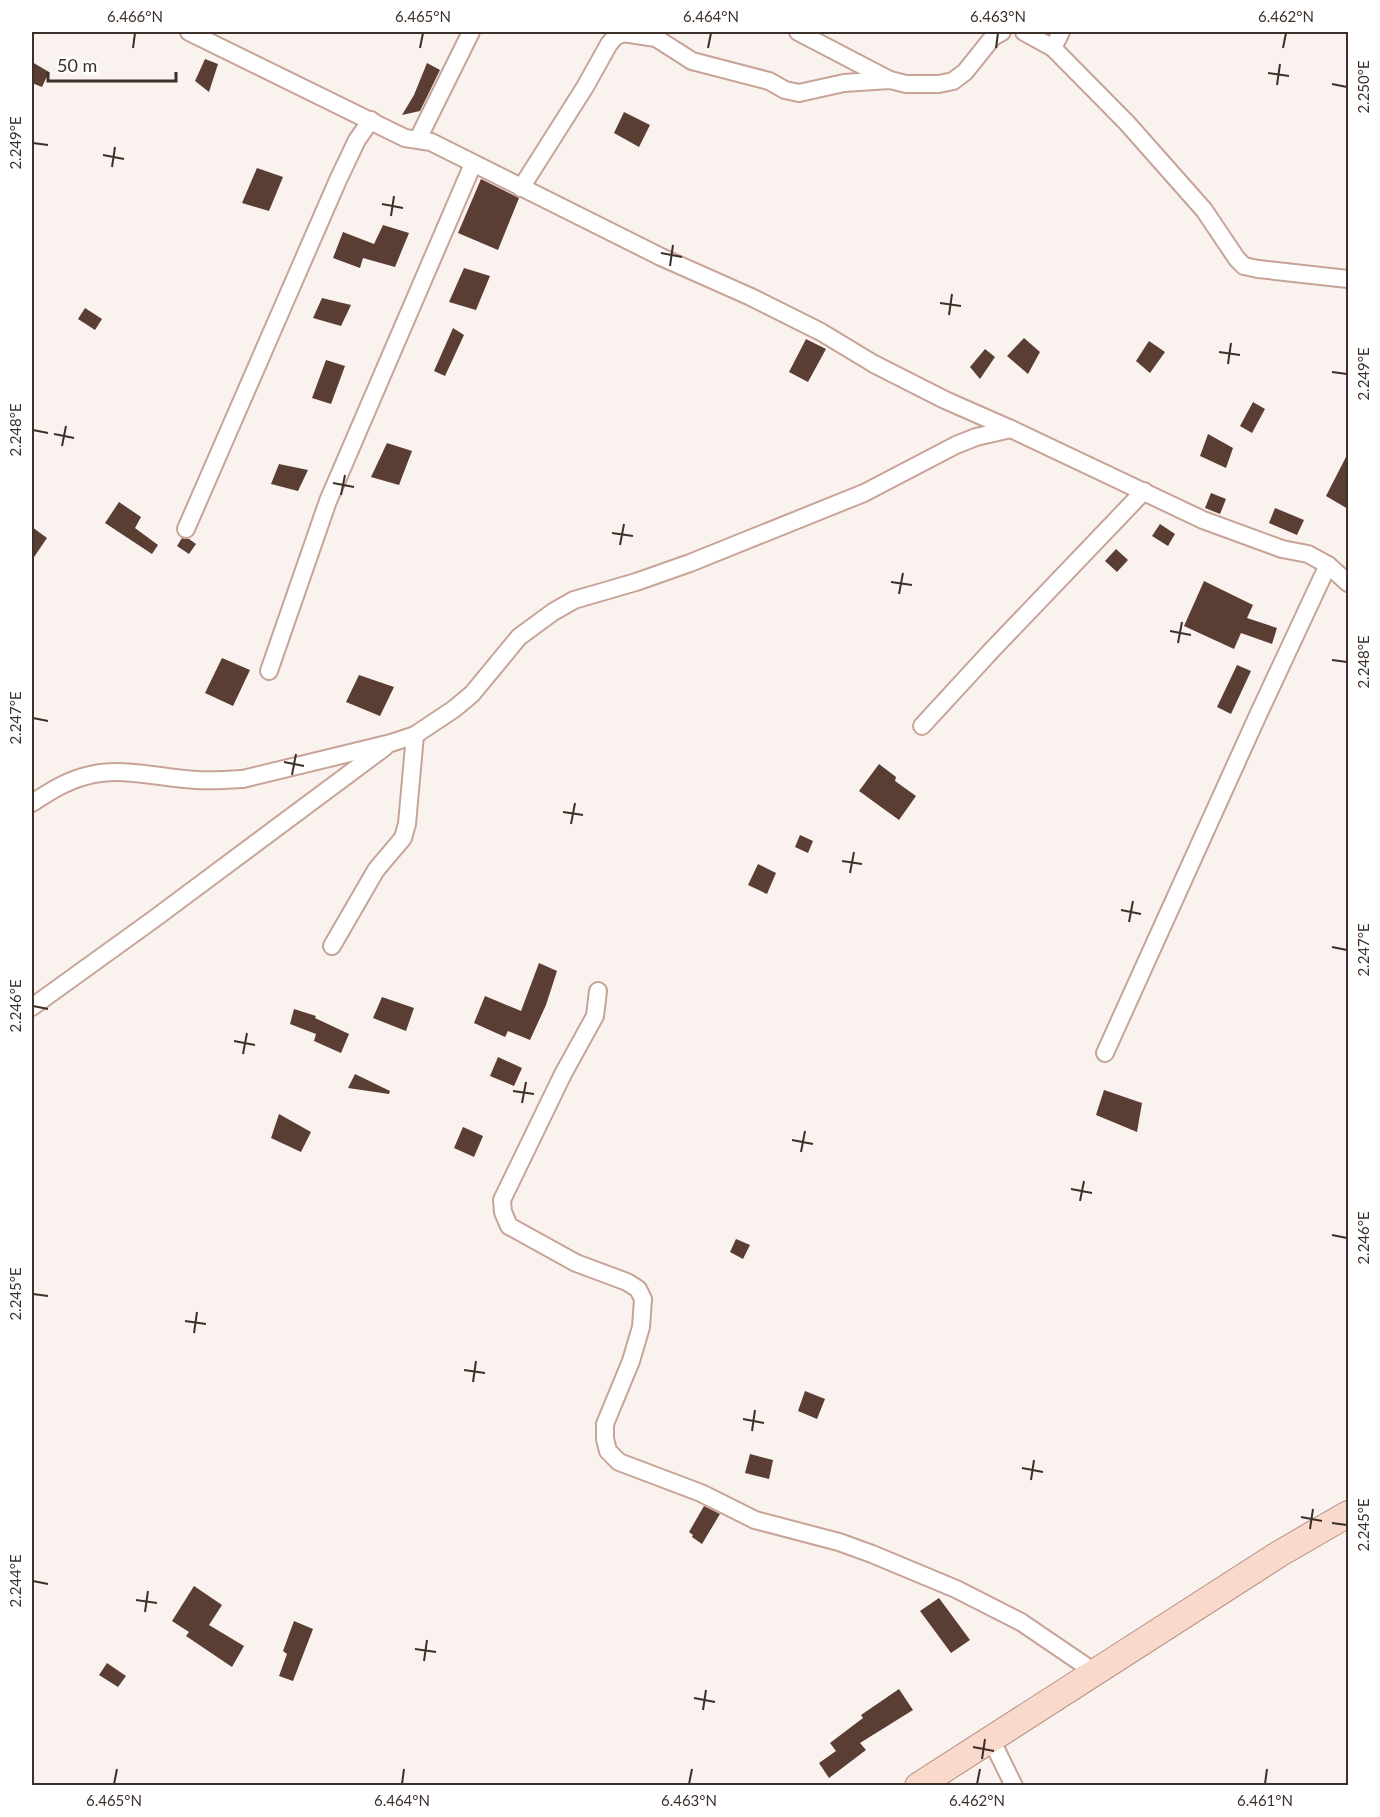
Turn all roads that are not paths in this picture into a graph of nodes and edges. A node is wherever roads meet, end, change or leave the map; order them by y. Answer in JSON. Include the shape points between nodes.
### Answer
{"nodes":[{"id":1,"x":471,"y":32,"type":"edge"},
{"id":2,"x":625,"y":32,"type":"edge"},
{"id":3,"x":798,"y":32,"type":"edge"},
{"id":4,"x":1002,"y":32,"type":"edge"},
{"id":5,"x":1024,"y":32,"type":"edge"},
{"id":6,"x":1061,"y":32,"type":"edge"},
{"id":7,"x":197,"y":33,"type":"edge"},
{"id":8,"x":1053,"y":48,"type":"junction"},
{"id":9,"x":890,"y":80,"type":"junction"},
{"id":10,"x":371,"y":120,"type":"junction"},
{"id":11,"x":418,"y":139,"type":"junction"},
{"id":12,"x":473,"y":164,"type":"junction"},
{"id":13,"x":521,"y":188,"type":"junction"},
{"id":14,"x":1348,"y":279,"type":"edge"},
{"id":15,"x":1011,"y":429,"type":"junction"},
{"id":16,"x":1144,"y":492,"type":"junction"},
{"id":17,"x":186,"y":529,"type":"dead end"},
{"id":18,"x":1328,"y":565,"type":"junction"},
{"id":19,"x":1348,"y":583,"type":"edge"},
{"id":20,"x":269,"y":671,"type":"dead end"},
{"id":21,"x":922,"y":726,"type":"dead end"},
{"id":22,"x":415,"y":735,"type":"junction"},
{"id":23,"x":391,"y":743,"type":"junction"},
{"id":24,"x":32,"y":803,"type":"edge"},
{"id":25,"x":332,"y":946,"type":"dead end"},
{"id":26,"x":598,"y":991,"type":"dead end"},
{"id":27,"x":32,"y":1007,"type":"edge"},
{"id":28,"x":1105,"y":1053,"type":"dead end"},
{"id":29,"x":1348,"y":1514,"type":"edge"},
{"id":30,"x":1096,"y":1672,"type":"junction"},
{"id":31,"x":992,"y":1739,"type":"junction"},
{"id":32,"x":918,"y":1785,"type":"edge"},
{"id":33,"x":1014,"y":1785,"type":"edge"}],
"edges":[{"from":1,"to":11,"type":"street"},
{"from":2,"to":9,"type":"street","via":[[656,38],[692,61],[800,93],[844,83]]},
{"from":2,"to":13,"type":"street","via":[[609,44]]},
{"from":3,"to":9,"type":"street"},
{"from":4,"to":9,"type":"street","via":[[953,81],[906,84]]},
{"from":5,"to":8,"type":"street"},
{"from":6,"to":8,"type":"street"},
{"from":7,"to":10,"type":"street"},
{"from":8,"to":14,"type":"street","via":[[1204,210],[1244,266]]},
{"from":10,"to":11,"type":"street","via":[[405,138]]},
{"from":10,"to":17,"type":"street","via":[[338,180]]},
{"from":11,"to":12,"type":"street"},
{"from":12,"to":13,"type":"street"},
{"from":12,"to":20,"type":"street","via":[[328,501]]},
{"from":13,"to":15,"type":"street","via":[[751,297],[945,400]]},
{"from":15,"to":16,"type":"street"},
{"from":15,"to":22,"type":"street","via":[[956,445],[864,493],[690,563],[574,600],[519,637],[472,694]]},
{"from":16,"to":18,"type":"street","via":[[1203,520],[1282,549],[1308,554]]},
{"from":16,"to":21,"type":"street"},
{"from":18,"to":19,"type":"street"},
{"from":18,"to":28,"type":"street"},
{"from":22,"to":23,"type":"street"},
{"from":22,"to":25,"type":"street","via":[[403,838],[376,870]]},
{"from":23,"to":24,"type":"street","via":[[224,781],[115,771],[60,786]]},
{"from":23,"to":27,"type":"street"},
{"from":26,"to":30,"type":"street","via":[[595,1016],[502,1200],[509,1226],[576,1263],[627,1282],[638,1289],[643,1299],[641,1327],[631,1362],[605,1424],[608,1451],[619,1462],[701,1492],[755,1520],[839,1542],[956,1589],[1021,1622]]},
{"from":29,"to":30,"type":"main road"},
{"from":30,"to":31,"type":"main road"},
{"from":31,"to":32,"type":"main road"},
{"from":31,"to":33,"type":"street"}]}
